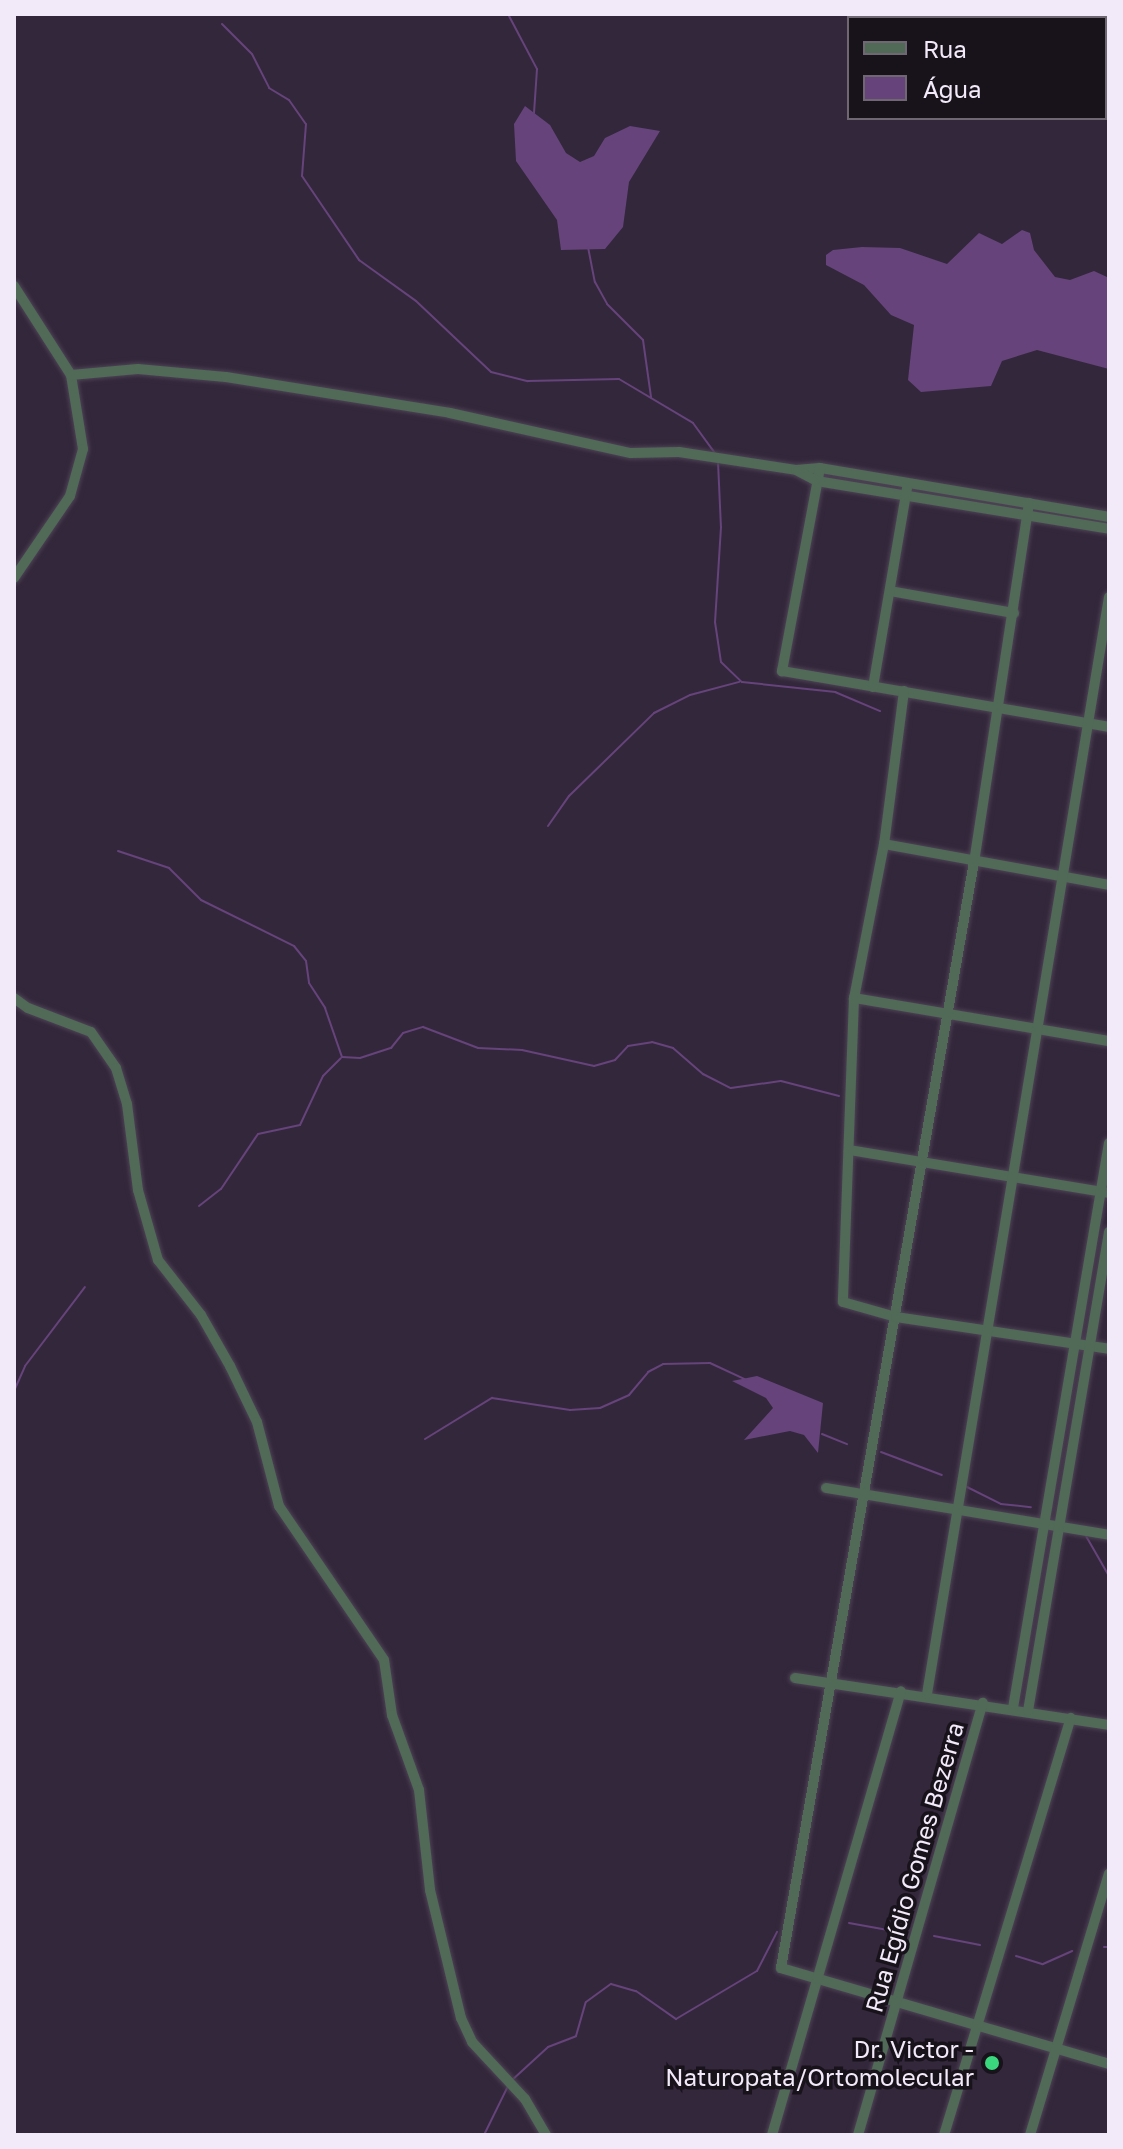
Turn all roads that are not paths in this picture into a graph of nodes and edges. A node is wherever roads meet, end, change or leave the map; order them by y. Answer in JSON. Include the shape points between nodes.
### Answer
{"nodes":[{"id":1,"x":14,"y":286,"type":"edge"},
{"id":2,"x":71,"y":375,"type":"junction"},
{"id":3,"x":820,"y":468,"type":"junction"},
{"id":4,"x":796,"y":470,"type":"junction"},
{"id":5,"x":817,"y":481,"type":"junction"},
{"id":6,"x":907,"y":489,"type":"junction"},
{"id":7,"x":1029,"y":509,"type":"junction"},
{"id":8,"x":1109,"y":517,"type":"edge"},
{"id":9,"x":1109,"y":529,"type":"edge"},
{"id":10,"x":14,"y":578,"type":"edge"},
{"id":11,"x":890,"y":591,"type":"junction"},
{"id":12,"x":1109,"y":597,"type":"edge"},
{"id":13,"x":1014,"y":613,"type":"junction"},
{"id":14,"x":873,"y":687,"type":"junction"},
{"id":15,"x":904,"y":691,"type":"junction"},
{"id":16,"x":997,"y":707,"type":"junction"},
{"id":17,"x":1088,"y":723,"type":"junction"},
{"id":18,"x":1109,"y":727,"type":"edge"},
{"id":19,"x":884,"y":844,"type":"junction"},
{"id":20,"x":974,"y":862,"type":"junction"},
{"id":21,"x":1061,"y":877,"type":"junction"},
{"id":22,"x":1109,"y":885,"type":"edge"},
{"id":23,"x":14,"y":998,"type":"edge"},
{"id":24,"x":854,"y":998,"type":"junction"},
{"id":25,"x":946,"y":1013,"type":"junction"},
{"id":26,"x":1036,"y":1031,"type":"junction"},
{"id":27,"x":1109,"y":1041,"type":"edge"},
{"id":28,"x":1109,"y":1143,"type":"edge"},
{"id":29,"x":849,"y":1150,"type":"junction"},
{"id":30,"x":920,"y":1162,"type":"junction"},
{"id":31,"x":1012,"y":1179,"type":"junction"},
{"id":32,"x":1105,"y":1193,"type":"edge"},
{"id":33,"x":1109,"y":1232,"type":"edge"},
{"id":34,"x":896,"y":1317,"type":"junction"},
{"id":35,"x":986,"y":1329,"type":"junction"},
{"id":36,"x":1076,"y":1342,"type":"junction"},
{"id":37,"x":1090,"y":1345,"type":"junction"},
{"id":38,"x":1109,"y":1349,"type":"edge"},
{"id":39,"x":826,"y":1488,"type":"dead end"},
{"id":40,"x":865,"y":1494,"type":"junction"},
{"id":41,"x":955,"y":1510,"type":"junction"},
{"id":42,"x":1045,"y":1525,"type":"junction"},
{"id":43,"x":1061,"y":1527,"type":"junction"},
{"id":44,"x":1109,"y":1535,"type":"edge"},
{"id":45,"x":795,"y":1678,"type":"dead end"},
{"id":46,"x":830,"y":1682,"type":"junction"},
{"id":47,"x":901,"y":1691,"type":"junction"},
{"id":48,"x":927,"y":1694,"type":"junction"},
{"id":49,"x":983,"y":1703,"type":"junction"},
{"id":50,"x":1013,"y":1708,"type":"junction"},
{"id":51,"x":1028,"y":1711,"type":"junction"},
{"id":52,"x":1071,"y":1718,"type":"junction"},
{"id":53,"x":1109,"y":1725,"type":"edge"},
{"id":54,"x":1109,"y":1874,"type":"edge"},
{"id":55,"x":816,"y":1978,"type":"junction"},
{"id":56,"x":896,"y":2001,"type":"junction"},
{"id":57,"x":974,"y":2024,"type":"junction"},
{"id":58,"x":1055,"y":2048,"type":"junction"},
{"id":59,"x":1109,"y":2064,"type":"edge"},
{"id":60,"x":546,"y":2135,"type":"edge"},
{"id":61,"x":772,"y":2135,"type":"edge"},
{"id":62,"x":858,"y":2135,"type":"edge"},
{"id":63,"x":944,"y":2135,"type":"edge"},
{"id":64,"x":1030,"y":2135,"type":"edge"}],
"edges":[{"from":1,"to":2,"type":"street"},
{"from":2,"to":4,"type":"street","via":[[138,369],[226,377],[450,413],[631,453],[679,452]]},
{"from":2,"to":10,"type":"street","via":[[82,428],[79,471],[58,517]]},
{"from":3,"to":4,"type":"street"},
{"from":3,"to":5,"type":"street"},
{"from":3,"to":6,"type":"street"},
{"from":4,"to":5,"type":"street"},
{"from":5,"to":6,"type":"street"},
{"from":5,"to":14,"type":"street","via":[[782,671]]},
{"from":6,"to":7,"type":"street"},
{"from":6,"to":11,"type":"street"},
{"from":7,"to":8,"type":"street"},
{"from":7,"to":9,"type":"street"},
{"from":7,"to":13,"type":"street"},
{"from":11,"to":13,"type":"street"},
{"from":11,"to":14,"type":"street"},
{"from":12,"to":17,"type":"street"},
{"from":13,"to":16,"type":"street"},
{"from":14,"to":15,"type":"street"},
{"from":15,"to":16,"type":"street"},
{"from":15,"to":19,"type":"street"},
{"from":16,"to":17,"type":"street"},
{"from":16,"to":20,"type":"street"},
{"from":17,"to":18,"type":"street"},
{"from":17,"to":21,"type":"street"},
{"from":19,"to":20,"type":"street"},
{"from":19,"to":24,"type":"street"},
{"from":20,"to":21,"type":"street"},
{"from":20,"to":25,"type":"street"},
{"from":21,"to":22,"type":"street"},
{"from":21,"to":26,"type":"street"},
{"from":23,"to":60,"type":"street","via":[[91,1032],[109,1052],[125,1093],[138,1190],[158,1260],[213,1333],[236,1378],[257,1422],[279,1506],[384,1660],[392,1715],[419,1790],[430,1890],[461,2018],[472,2042],[531,2106]]},
{"from":24,"to":25,"type":"street"},
{"from":24,"to":29,"type":"street"},
{"from":25,"to":26,"type":"street"},
{"from":25,"to":30,"type":"street"},
{"from":26,"to":27,"type":"street"},
{"from":26,"to":31,"type":"street"},
{"from":28,"to":32,"type":"street"},
{"from":29,"to":30,"type":"street"},
{"from":29,"to":34,"type":"street","via":[[843,1302]]},
{"from":30,"to":31,"type":"street"},
{"from":30,"to":34,"type":"street"},
{"from":31,"to":32,"type":"street"},
{"from":31,"to":35,"type":"street"},
{"from":32,"to":36,"type":"street"},
{"from":33,"to":37,"type":"street"},
{"from":34,"to":35,"type":"street"},
{"from":34,"to":40,"type":"street"},
{"from":35,"to":36,"type":"street"},
{"from":35,"to":41,"type":"street"},
{"from":36,"to":37,"type":"street"},
{"from":36,"to":42,"type":"street"},
{"from":37,"to":38,"type":"street"},
{"from":37,"to":43,"type":"street"},
{"from":39,"to":40,"type":"street"},
{"from":40,"to":41,"type":"street"},
{"from":40,"to":46,"type":"street"},
{"from":41,"to":42,"type":"street"},
{"from":41,"to":48,"type":"street"},
{"from":42,"to":43,"type":"street"},
{"from":42,"to":50,"type":"street"},
{"from":43,"to":44,"type":"street"},
{"from":43,"to":51,"type":"street"},
{"from":45,"to":46,"type":"street"},
{"from":46,"to":47,"type":"street"},
{"from":46,"to":55,"type":"street","via":[[781,1968]]},
{"from":47,"to":48,"type":"street"},
{"from":47,"to":55,"type":"street"},
{"from":48,"to":49,"type":"street"},
{"from":49,"to":50,"type":"street"},
{"from":49,"to":56,"type":"street","name":"Rua Egídio Gomes Bezerra"},
{"from":50,"to":51,"type":"street"},
{"from":51,"to":52,"type":"street"},
{"from":52,"to":53,"type":"street"},
{"from":52,"to":57,"type":"street"},
{"from":54,"to":58,"type":"street"},
{"from":55,"to":56,"type":"street"},
{"from":55,"to":61,"type":"street"},
{"from":56,"to":57,"type":"street"},
{"from":56,"to":62,"type":"street","name":"Rua Egídio Gomes Bezerra"},
{"from":57,"to":58,"type":"street"},
{"from":57,"to":63,"type":"street"},
{"from":58,"to":59,"type":"street"},
{"from":58,"to":64,"type":"street"}]}
